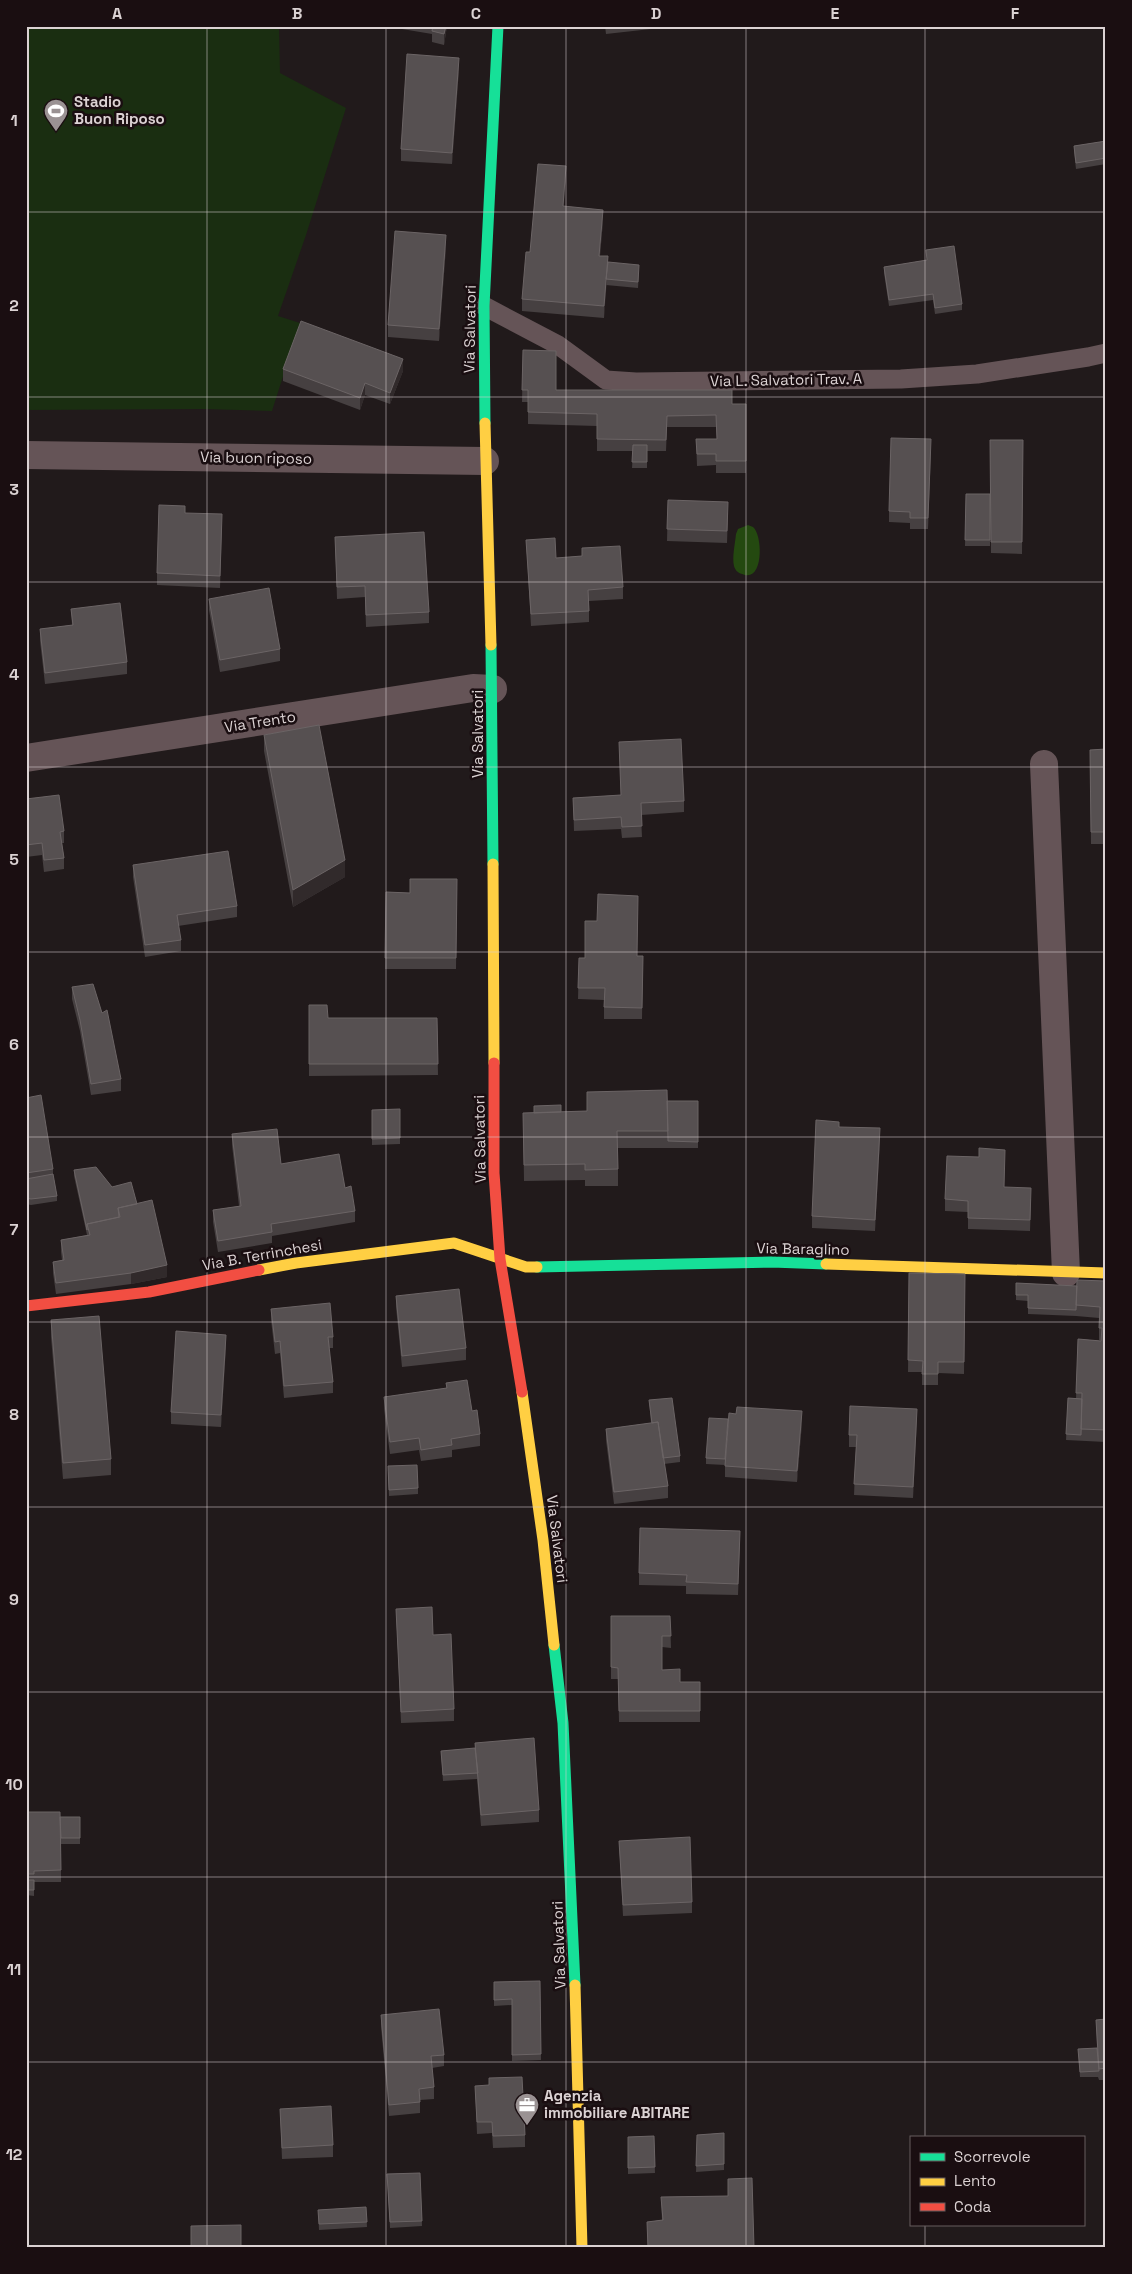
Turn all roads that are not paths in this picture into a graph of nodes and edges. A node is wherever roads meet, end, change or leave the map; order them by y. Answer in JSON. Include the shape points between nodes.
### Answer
{"nodes":[{"id":1,"x":498,"y":26,"type":"edge"},
{"id":2,"x":484,"y":306,"type":"junction"},
{"id":3,"x":1106,"y":353,"type":"edge"},
{"id":4,"x":26,"y":455,"type":"edge"},
{"id":5,"x":485,"y":461,"type":"junction"},
{"id":6,"x":493,"y":689,"type":"junction"},
{"id":7,"x":26,"y":758,"type":"edge"},
{"id":8,"x":1044,"y":764,"type":"dead end"},
{"id":9,"x":500,"y":1259,"type":"junction"},
{"id":10,"x":1066,"y":1272,"type":"junction"},
{"id":11,"x":1106,"y":1273,"type":"edge"},
{"id":12,"x":26,"y":1306,"type":"edge"},
{"id":13,"x":582,"y":2248,"type":"edge"}],
"edges":[{"from":1,"to":2,"type":"street","name":"Via Salvatori"},
{"from":2,"to":3,"type":"lane","name":"Via L. Salvatori Trav. A","via":[[558,345],[606,380],[948,376]]},
{"from":2,"to":5,"type":"street","name":"Via Salvatori"},
{"from":4,"to":5,"type":"street","name":"Via buon riposo"},
{"from":5,"to":6,"type":"street","name":"Via Salvatori"},
{"from":6,"to":7,"type":"street","name":"Via Trento","via":[[473,688]]},
{"from":6,"to":9,"type":"street","name":"Via Salvatori","via":[[494,1173]]},
{"from":8,"to":10,"type":"street"},
{"from":9,"to":10,"type":"street","name":"Via Baraglino","via":[[526,1267],[772,1262]]},
{"from":9,"to":12,"type":"street","name":"Via B. Terrinchesi","via":[[454,1243],[296,1262],[149,1292]]},
{"from":9,"to":13,"type":"street","name":"Via Salvatori","via":[[543,1540],[563,1723],[574,1939]]},
{"from":10,"to":11,"type":"street","name":"Via Baraglino"}]}
